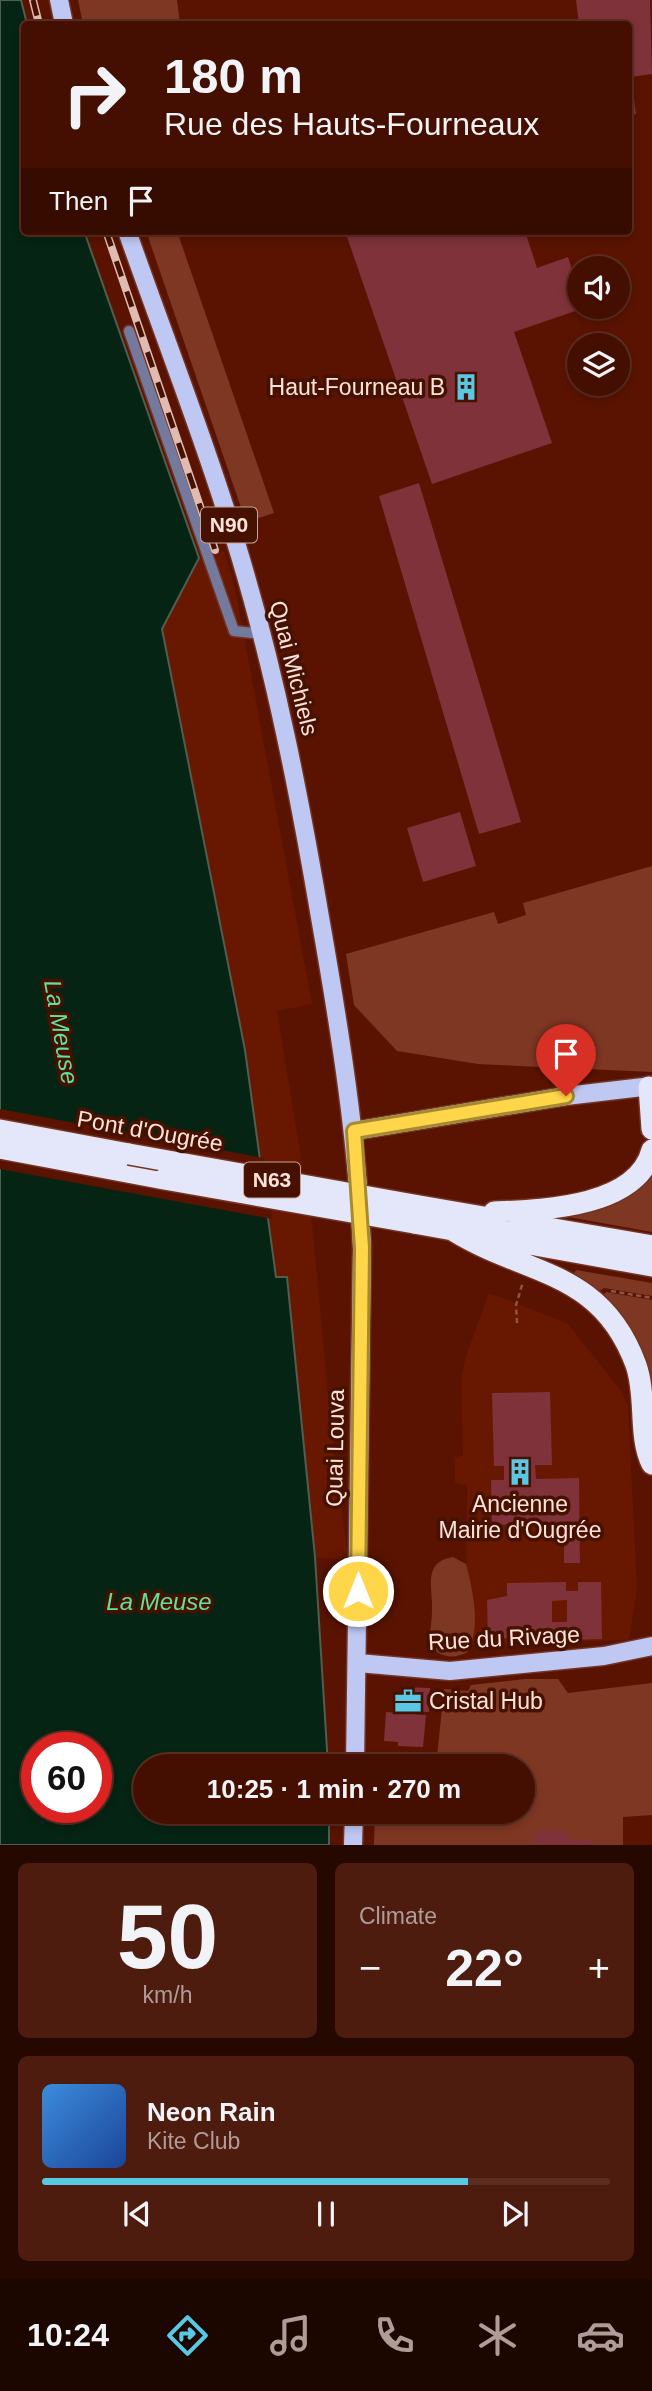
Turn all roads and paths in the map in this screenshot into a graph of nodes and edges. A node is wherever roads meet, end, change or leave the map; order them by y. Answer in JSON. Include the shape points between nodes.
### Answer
{"nodes":[{"id":1,"x":59,"y":0,"type":"edge"},
{"id":2,"x":63,"y":21,"type":"edge"},
{"id":3,"x":128,"y":235,"type":"edge"},
{"id":4,"x":129,"y":331,"type":"dead end"},
{"id":5,"x":262,"y":634,"type":"junction"},
{"id":6,"x":650,"y":1087,"type":"edge"},
{"id":7,"x":652,"y":1129,"type":"edge"},
{"id":8,"x":0,"y":1130,"type":"edge"},
{"id":9,"x":354,"y":1131,"type":"junction"},
{"id":10,"x":0,"y":1149,"type":"edge"},
{"id":11,"x":652,"y":1150,"type":"edge"},
{"id":12,"x":414,"y":1214,"type":"junction"},
{"id":13,"x":454,"y":1223,"type":"junction"},
{"id":14,"x":652,"y":1246,"type":"edge"},
{"id":15,"x":652,"y":1266,"type":"edge"},
{"id":16,"x":526,"y":1274,"type":"dead end"},
{"id":17,"x":606,"y":1290,"type":"dead end"},
{"id":18,"x":652,"y":1298,"type":"edge"},
{"id":19,"x":517,"y":1323,"type":"dead end"},
{"id":20,"x":652,"y":1464,"type":"edge"},
{"id":21,"x":652,"y":1646,"type":"edge"},
{"id":22,"x":358,"y":1663,"type":"junction"},
{"id":23,"x":355,"y":1754,"type":"edge"},
{"id":24,"x":354,"y":1824,"type":"edge"},
{"id":25,"x":353,"y":1845,"type":"edge"}],
"edges":[{"from":1,"to":2,"type":"main road"},
{"from":3,"to":5,"type":"main road","name":"Quai Michiels","number":"N90","via":[[222,502]]},
{"from":4,"to":5,"type":"lane","via":[[234,631]]},
{"from":5,"to":9,"type":"main road","name":"Quai Michiels","number":"N90","via":[[309,847]]},
{"from":6,"to":7,"type":"highway"},
{"from":6,"to":9,"type":"main road"},
{"from":8,"to":12,"type":"highway","name":"Pont d'Ougrée","number":"N63","bridge":true},
{"from":9,"to":22,"type":"main road","name":"Quai Louva","number":"N90","via":[[362,1248]]},
{"from":10,"to":12,"type":"highway","name":"Pont d'Ougrée","number":"N63","bridge":true},
{"from":11,"to":13,"type":"highway","via":[[648,1166],[633,1181],[583,1202]]},
{"from":12,"to":13,"type":"highway","number":"N63"},
{"from":13,"to":14,"type":"highway","number":"N63"},
{"from":13,"to":15,"type":"highway","number":"N63"},
{"from":13,"to":20,"type":"highway","via":[[481,1248],[568,1281],[608,1315],[637,1367],[645,1406],[647,1455]]},
{"from":16,"to":19,"type":"path","via":[[517,1300]]},
{"from":17,"to":18,"type":"path"},
{"from":21,"to":22,"type":"main road","name":"Rue du Rivage","via":[[604,1656],[450,1671]]},
{"from":22,"to":23,"type":"main road","name":"Quai Louva","number":"N90"},
{"from":24,"to":25,"type":"main road"}]}
